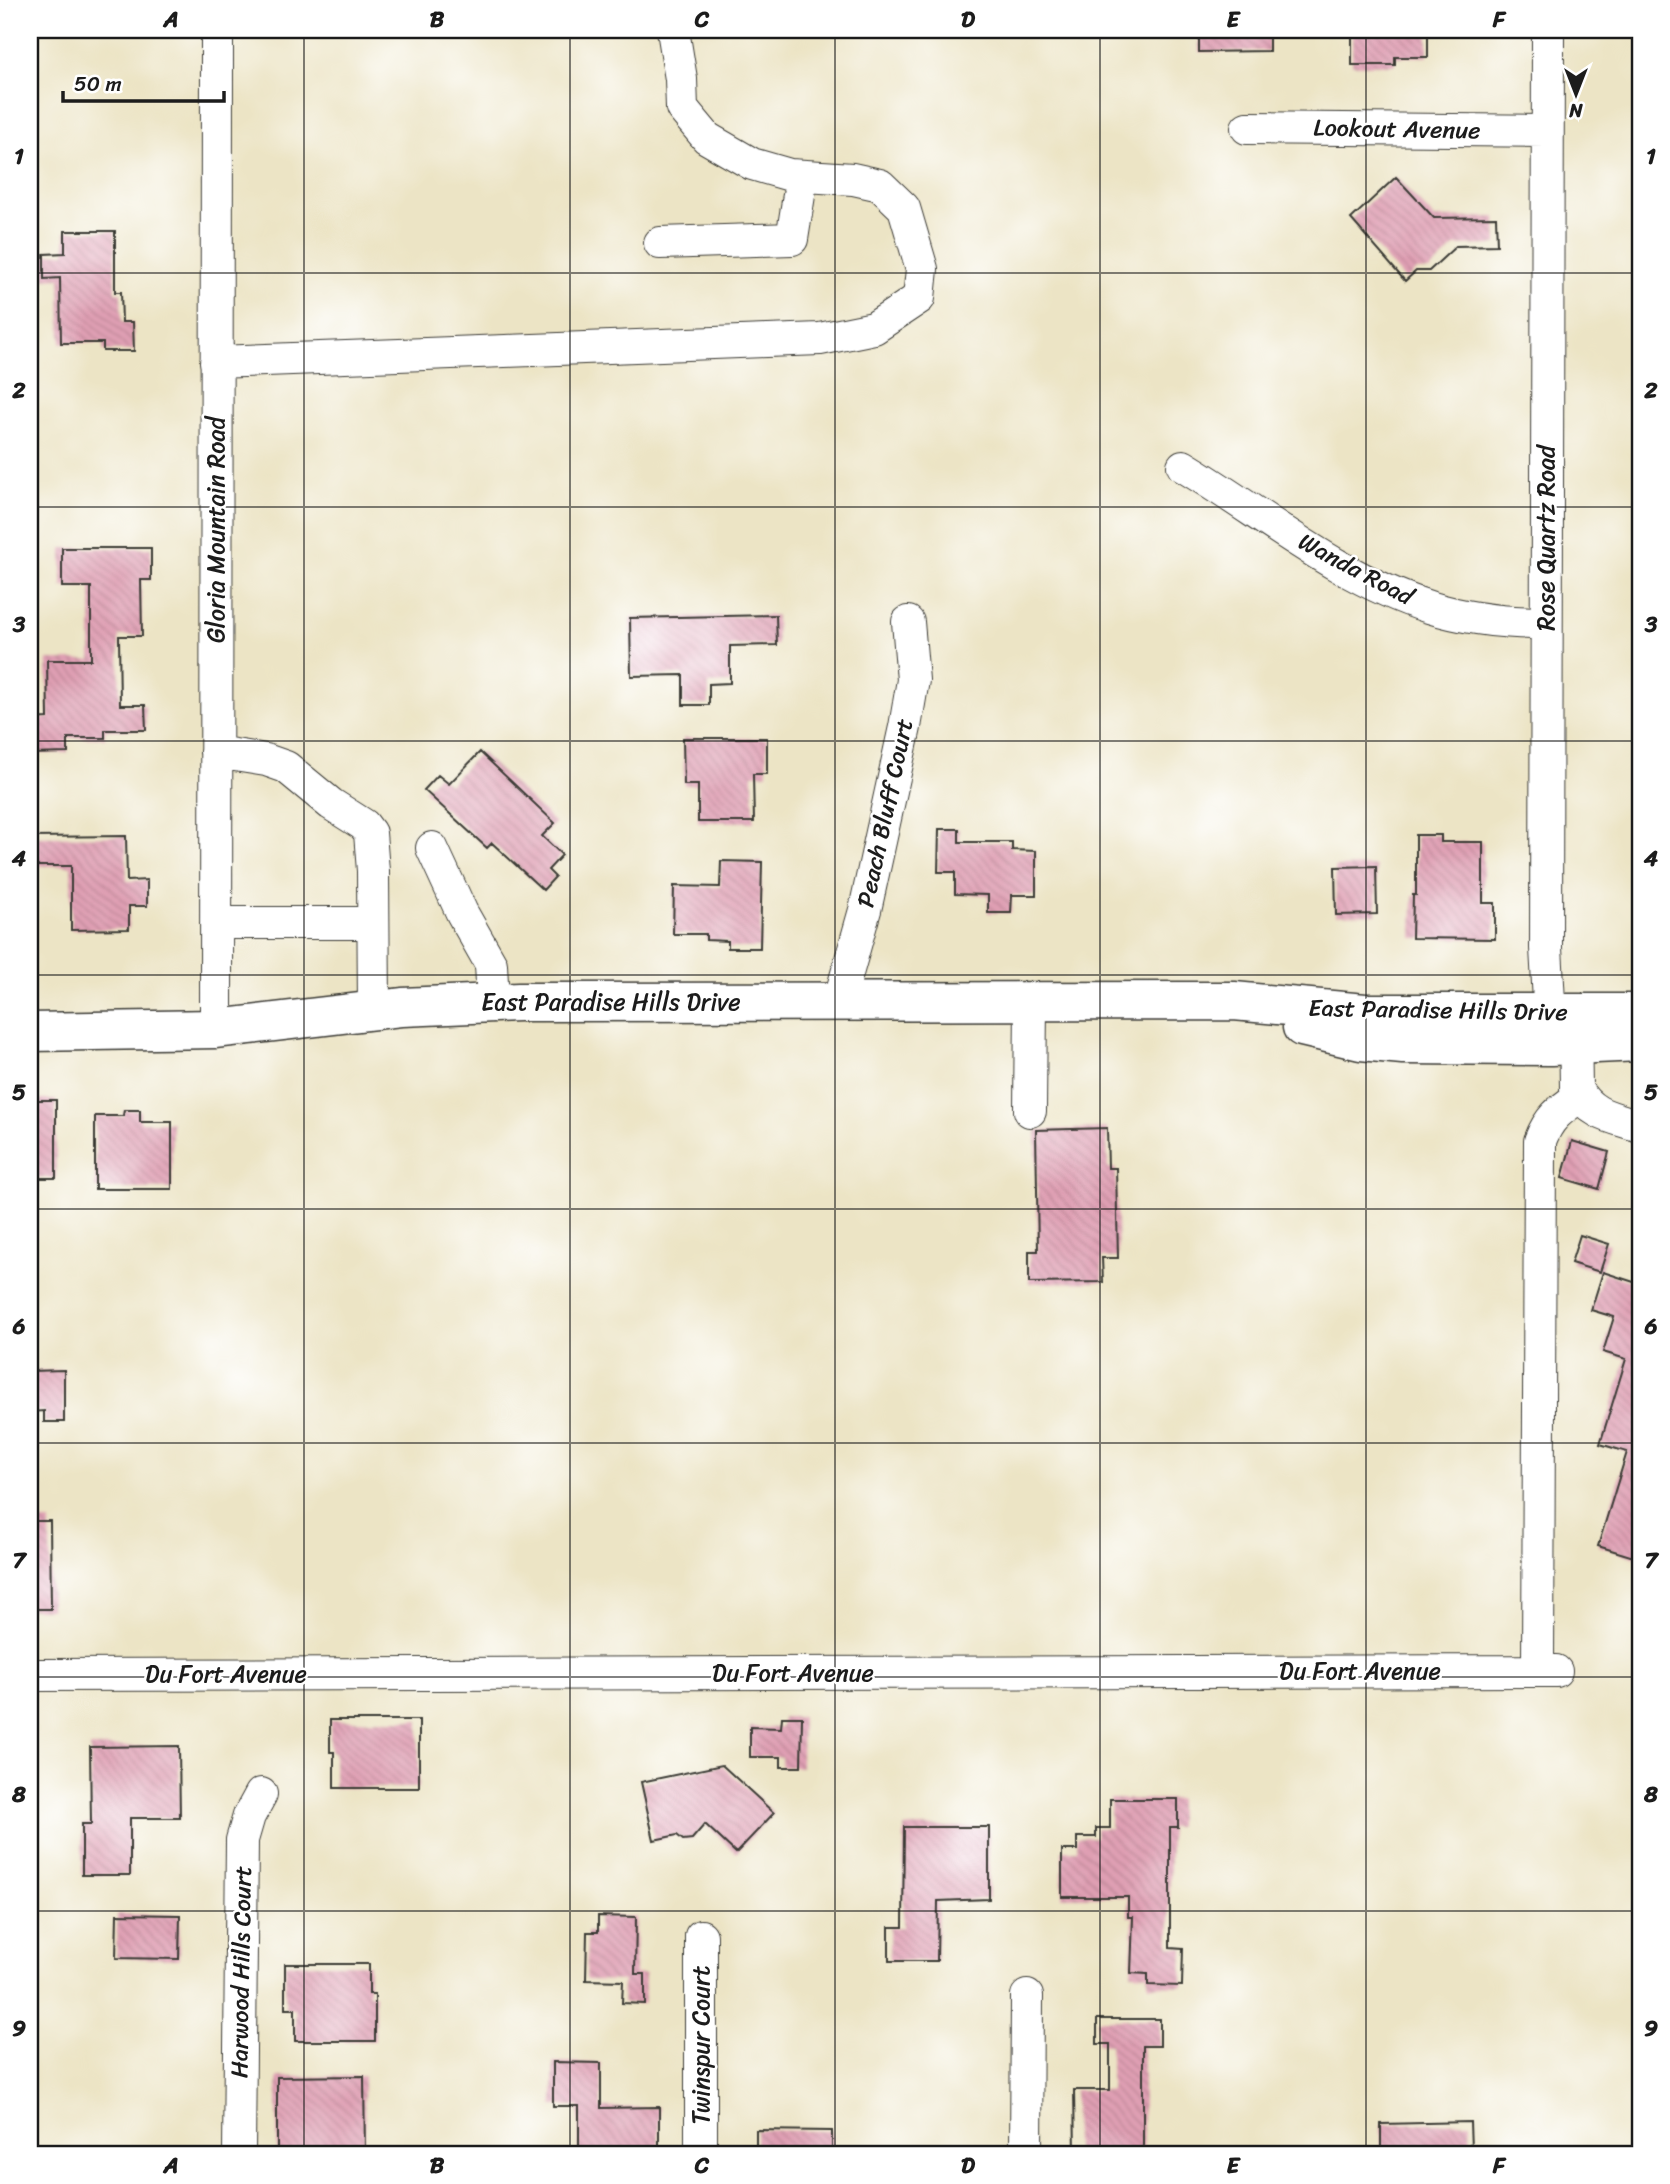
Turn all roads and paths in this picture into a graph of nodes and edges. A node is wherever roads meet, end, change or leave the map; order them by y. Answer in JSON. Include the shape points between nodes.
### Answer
{"nodes":[{"id":1,"x":217,"y":30,"type":"edge"},
{"id":2,"x":673,"y":30,"type":"edge"},
{"id":3,"x":1548,"y":30,"type":"edge"},
{"id":4,"x":1247,"y":128,"type":"dead end"},
{"id":5,"x":1547,"y":131,"type":"junction"},
{"id":6,"x":803,"y":176,"type":"junction"},
{"id":7,"x":660,"y":243,"type":"dead end"},
{"id":8,"x":216,"y":362,"type":"junction"},
{"id":9,"x":1183,"y":466,"type":"dead end"},
{"id":10,"x":908,"y":622,"type":"dead end"},
{"id":11,"x":1546,"y":623,"type":"junction"},
{"id":12,"x":216,"y":752,"type":"junction"},
{"id":13,"x":432,"y":848,"type":"dead end"},
{"id":14,"x":216,"y":923,"type":"junction"},
{"id":15,"x":373,"y":923,"type":"junction"},
{"id":16,"x":1031,"y":1001,"type":"junction"},
{"id":17,"x":839,"y":1002,"type":"junction"},
{"id":18,"x":494,"y":1003,"type":"junction"},
{"id":19,"x":374,"y":1010,"type":"junction"},
{"id":20,"x":1640,"y":1013,"type":"edge"},
{"id":21,"x":216,"y":1029,"type":"junction"},
{"id":22,"x":1563,"y":1029,"type":"junction"},
{"id":23,"x":30,"y":1032,"type":"edge"},
{"id":24,"x":1640,"y":1042,"type":"edge"},
{"id":25,"x":1580,"y":1096,"type":"junction"},
{"id":26,"x":1030,"y":1111,"type":"dead end"},
{"id":27,"x":1640,"y":1126,"type":"edge"},
{"id":28,"x":30,"y":1675,"type":"edge"},
{"id":29,"x":261,"y":1794,"type":"dead end"},
{"id":30,"x":701,"y":1936,"type":"dead end"},
{"id":31,"x":1027,"y":1996,"type":"dead end"},
{"id":32,"x":239,"y":2154,"type":"edge"},
{"id":33,"x":701,"y":2154,"type":"edge"},
{"id":34,"x":1026,"y":2154,"type":"edge"}],
"edges":[{"from":1,"to":8,"type":"street","name":"Gloria Mountain Road"},
{"from":2,"to":6,"type":"street","via":[[682,108],[707,138],[752,164]]},
{"from":3,"to":5,"type":"street","name":"Rose Quartz Road"},
{"from":4,"to":5,"type":"street","name":"Lookout Avenue"},
{"from":5,"to":11,"type":"street","name":"Rose Quartz Road"},
{"from":6,"to":7,"type":"street","via":[[792,239]]},
{"from":6,"to":8,"type":"street","via":[[880,185],[904,208],[922,269],[919,298],[874,328],[820,339]]},
{"from":8,"to":12,"type":"street","name":"Gloria Mountain Road"},
{"from":9,"to":11,"type":"street","name":"Wanda Road","via":[[1359,577],[1395,593],[1430,608],[1489,620]]},
{"from":10,"to":17,"type":"street","name":"Peach Bluff Court","via":[[913,680],[905,727]]},
{"from":11,"to":22,"type":"street","name":"Rose Quartz Road","via":[[1546,948]]},
{"from":12,"to":14,"type":"street","name":"Gloria Mountain Road"},
{"from":12,"to":15,"type":"street","via":[[286,767],[364,825],[372,840]]},
{"from":13,"to":18,"type":"street","via":[[491,964]]},
{"from":14,"to":15,"type":"street"},
{"from":14,"to":21,"type":"street","name":"Gloria Mountain Road"},
{"from":15,"to":19,"type":"street"},
{"from":16,"to":17,"type":"main road","name":"East Paradise Hills Drive"},
{"from":16,"to":22,"type":"main road","name":"East Paradise Hills Drive","via":[[1245,1002]]},
{"from":16,"to":26,"type":"street"},
{"from":17,"to":18,"type":"main road","name":"East Paradise Hills Drive"},
{"from":18,"to":19,"type":"main road","name":"East Paradise Hills Drive"},
{"from":19,"to":21,"type":"main road","name":"East Paradise Hills Drive"},
{"from":20,"to":22,"type":"main road","name":"East Paradise Hills Drive"},
{"from":21,"to":23,"type":"main road","name":"East Paradise Hills Drive"},
{"from":22,"to":24,"type":"main road","name":"East Paradise Hills Drive"},
{"from":22,"to":25,"type":"street","name":"Rose Quartz Road"},
{"from":25,"to":27,"type":"street","via":[[1596,1112]]},
{"from":25,"to":28,"type":"street","name":"Du Fort Avenue","via":[[1555,1114],[1540,1141],[1547,1671]]},
{"from":29,"to":32,"type":"street","name":"Harwood Hills Court","via":[[242,1840]]},
{"from":30,"to":33,"type":"street","name":"Twinspur Court"},
{"from":31,"to":34,"type":"street"}]}
